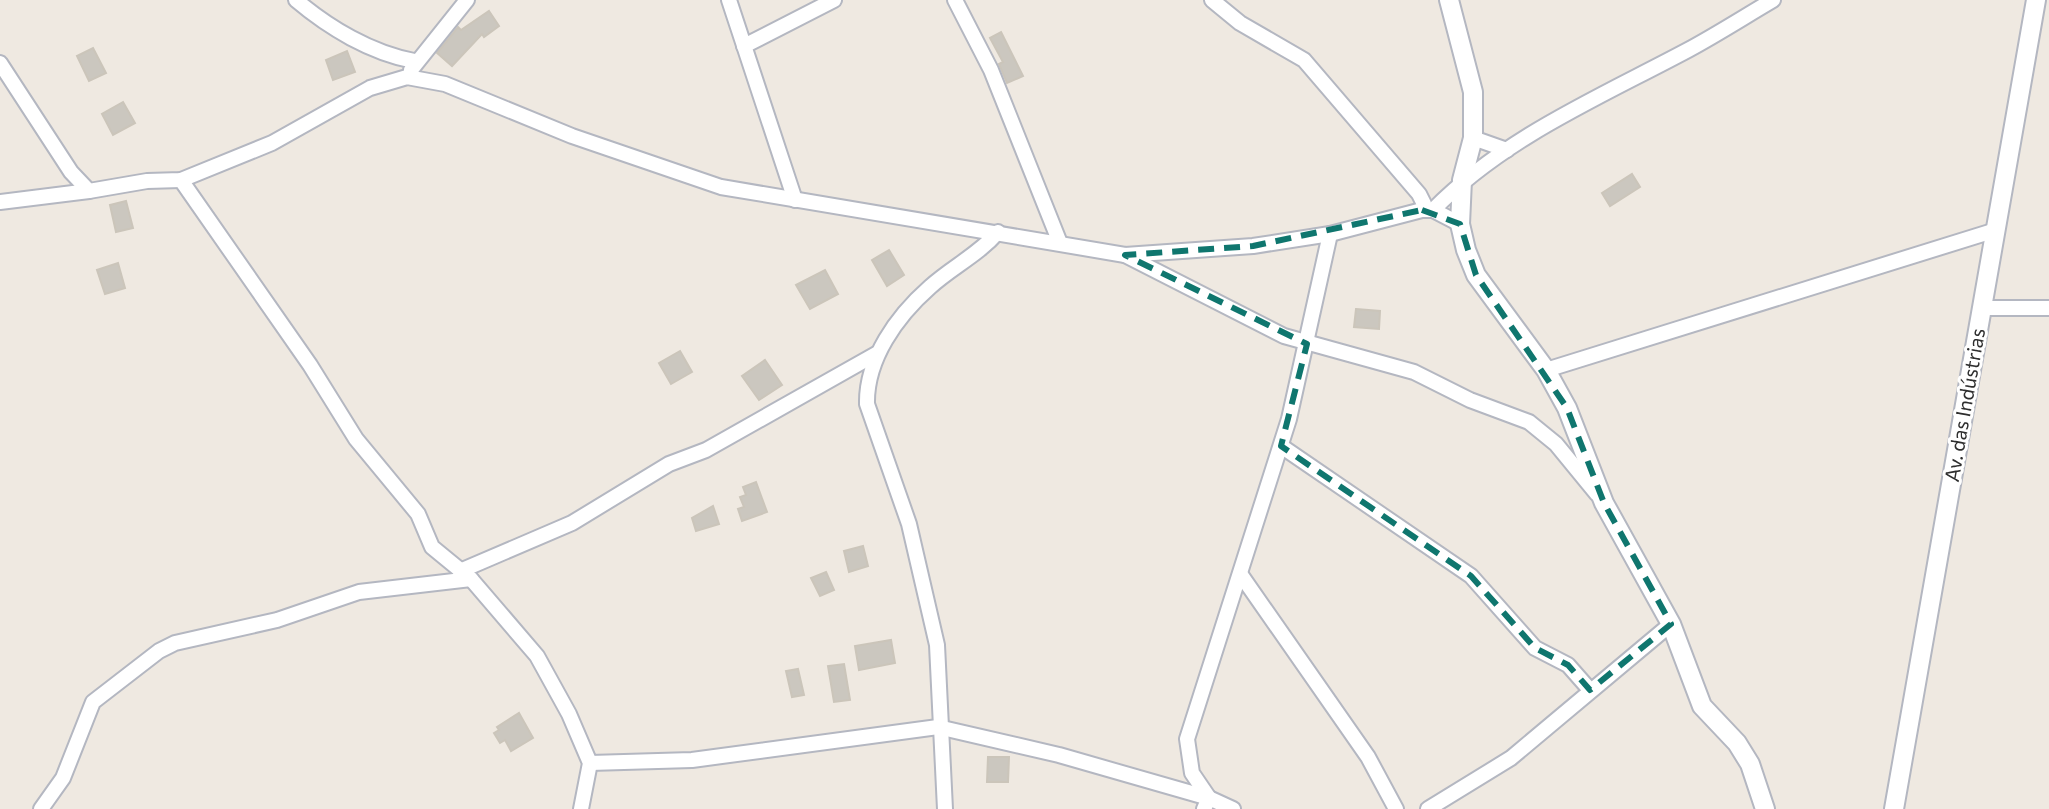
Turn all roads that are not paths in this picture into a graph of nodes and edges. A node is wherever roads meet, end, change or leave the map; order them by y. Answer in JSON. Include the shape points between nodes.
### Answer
{"nodes":[{"id":1,"x":296,"y":0,"type":"edge"},
{"id":2,"x":467,"y":0,"type":"edge"},
{"id":3,"x":729,"y":0,"type":"edge"},
{"id":4,"x":834,"y":0,"type":"edge"},
{"id":5,"x":955,"y":0,"type":"edge"},
{"id":6,"x":1212,"y":0,"type":"edge"},
{"id":7,"x":1449,"y":0,"type":"edge"},
{"id":8,"x":1773,"y":0,"type":"edge"},
{"id":9,"x":2036,"y":0,"type":"edge"},
{"id":10,"x":744,"y":46,"type":"junction"},
{"id":11,"x":414,"y":61,"type":"junction"},
{"id":12,"x":0,"y":63,"type":"edge"},
{"id":13,"x":407,"y":77,"type":"junction"},
{"id":14,"x":1473,"y":138,"type":"junction"},
{"id":15,"x":1507,"y":150,"type":"junction"},
{"id":16,"x":181,"y":180,"type":"junction"},
{"id":17,"x":1462,"y":180,"type":"junction"},
{"id":18,"x":89,"y":191,"type":"junction"},
{"id":19,"x":795,"y":200,"type":"junction"},
{"id":20,"x":0,"y":202,"type":"edge"},
{"id":21,"x":1427,"y":210,"type":"junction"},
{"id":22,"x":1460,"y":224,"type":"junction"},
{"id":23,"x":1996,"y":230,"type":"junction"},
{"id":24,"x":998,"y":232,"type":"junction"},
{"id":25,"x":1330,"y":234,"type":"junction"},
{"id":26,"x":1060,"y":243,"type":"junction"},
{"id":27,"x":1125,"y":255,"type":"junction"},
{"id":28,"x":1982,"y":308,"type":"junction"},
{"id":29,"x":2049,"y":308,"type":"edge"},
{"id":30,"x":1307,"y":344,"type":"junction"},
{"id":31,"x":876,"y":354,"type":"junction"},
{"id":32,"x":1546,"y":370,"type":"junction"},
{"id":33,"x":847,"y":371,"type":"junction"},
{"id":34,"x":868,"y":386,"type":"junction"},
{"id":35,"x":1281,"y":446,"type":"junction"},
{"id":36,"x":1604,"y":503,"type":"junction"},
{"id":37,"x":466,"y":575,"type":"junction"},
{"id":38,"x":1241,"y":575,"type":"junction"},
{"id":39,"x":1671,"y":624,"type":"junction"},
{"id":40,"x":1590,"y":690,"type":"junction"},
{"id":41,"x":938,"y":727,"type":"junction"},
{"id":42,"x":590,"y":763,"type":"junction"},
{"id":43,"x":1207,"y":804,"type":"edge"},
{"id":44,"x":41,"y":809,"type":"edge"},
{"id":45,"x":581,"y":809,"type":"edge"},
{"id":46,"x":945,"y":809,"type":"edge"},
{"id":47,"x":1233,"y":809,"type":"edge"},
{"id":48,"x":1396,"y":809,"type":"edge"},
{"id":49,"x":1428,"y":809,"type":"edge"},
{"id":50,"x":1765,"y":809,"type":"edge"},
{"id":51,"x":1894,"y":809,"type":"edge"}],
"edges":[{"from":1,"to":11,"type":"street","via":[[322,22],[394,57]]},
{"from":2,"to":11,"type":"street"},
{"from":3,"to":10,"type":"street"},
{"from":4,"to":10,"type":"street"},
{"from":5,"to":26,"type":"street","via":[[991,70]]},
{"from":6,"to":21,"type":"street","via":[[1304,60]]},
{"from":7,"to":14,"type":"street","via":[[1473,92]]},
{"from":8,"to":15,"type":"street","via":[[1552,120]]},
{"from":9,"to":23,"type":"street","name":"Av. das Indústrias"},
{"from":10,"to":19,"type":"street"},
{"from":11,"to":13,"type":"street"},
{"from":12,"to":18,"type":"street"},
{"from":13,"to":16,"type":"street","via":[[370,88],[272,143]]},
{"from":13,"to":19,"type":"street","via":[[445,84],[710,184]]},
{"from":14,"to":15,"type":"street"},
{"from":14,"to":17,"type":"street"},
{"from":15,"to":17,"type":"street"},
{"from":16,"to":18,"type":"street"},
{"from":16,"to":37,"type":"street","via":[[356,439],[418,514],[432,547]]},
{"from":17,"to":21,"type":"street"},
{"from":17,"to":22,"type":"street"},
{"from":18,"to":20,"type":"street"},
{"from":19,"to":24,"type":"street"},
{"from":21,"to":22,"type":"street"},
{"from":21,"to":25,"type":"street"},
{"from":22,"to":32,"type":"street","via":[[1476,275]]},
{"from":23,"to":28,"type":"street","name":"Av. das Indústrias"},
{"from":23,"to":32,"type":"street"},
{"from":24,"to":26,"type":"street"},
{"from":24,"to":31,"type":"street","via":[[930,286]]},
{"from":25,"to":27,"type":"street","via":[[1253,246]]},
{"from":25,"to":30,"type":"street"},
{"from":26,"to":27,"type":"street"},
{"from":27,"to":30,"type":"street"},
{"from":28,"to":29,"type":"street"},
{"from":28,"to":51,"type":"street","name":"Av. das Indústrias"},
{"from":30,"to":35,"type":"street"},
{"from":30,"to":36,"type":"street","via":[[1414,372],[1529,422],[1556,444]]},
{"from":31,"to":33,"type":"street"},
{"from":31,"to":34,"type":"street"},
{"from":32,"to":36,"type":"street","via":[[1567,408]]},
{"from":33,"to":34,"type":"street"},
{"from":33,"to":37,"type":"street","via":[[706,450],[669,464],[572,523]]},
{"from":34,"to":41,"type":"street","via":[[867,404],[909,524],[937,645]]},
{"from":35,"to":38,"type":"street"},
{"from":35,"to":40,"type":"street","via":[[1471,576],[1535,648],[1568,665]]},
{"from":36,"to":39,"type":"street"},
{"from":37,"to":42,"type":"street","via":[[537,656]]},
{"from":37,"to":44,"type":"street","via":[[359,592],[159,651],[93,702],[63,778]]},
{"from":38,"to":43,"type":"street","via":[[1187,739],[1192,773]]},
{"from":38,"to":48,"type":"street","via":[[1368,757]]},
{"from":39,"to":40,"type":"street"},
{"from":39,"to":50,"type":"street","via":[[1702,706],[1750,764]]},
{"from":40,"to":49,"type":"street","via":[[1511,758]]},
{"from":41,"to":42,"type":"street","via":[[692,760]]},
{"from":41,"to":43,"type":"street","via":[[1059,755]]},
{"from":41,"to":46,"type":"street"},
{"from":42,"to":45,"type":"street"},
{"from":43,"to":47,"type":"street"}]}
